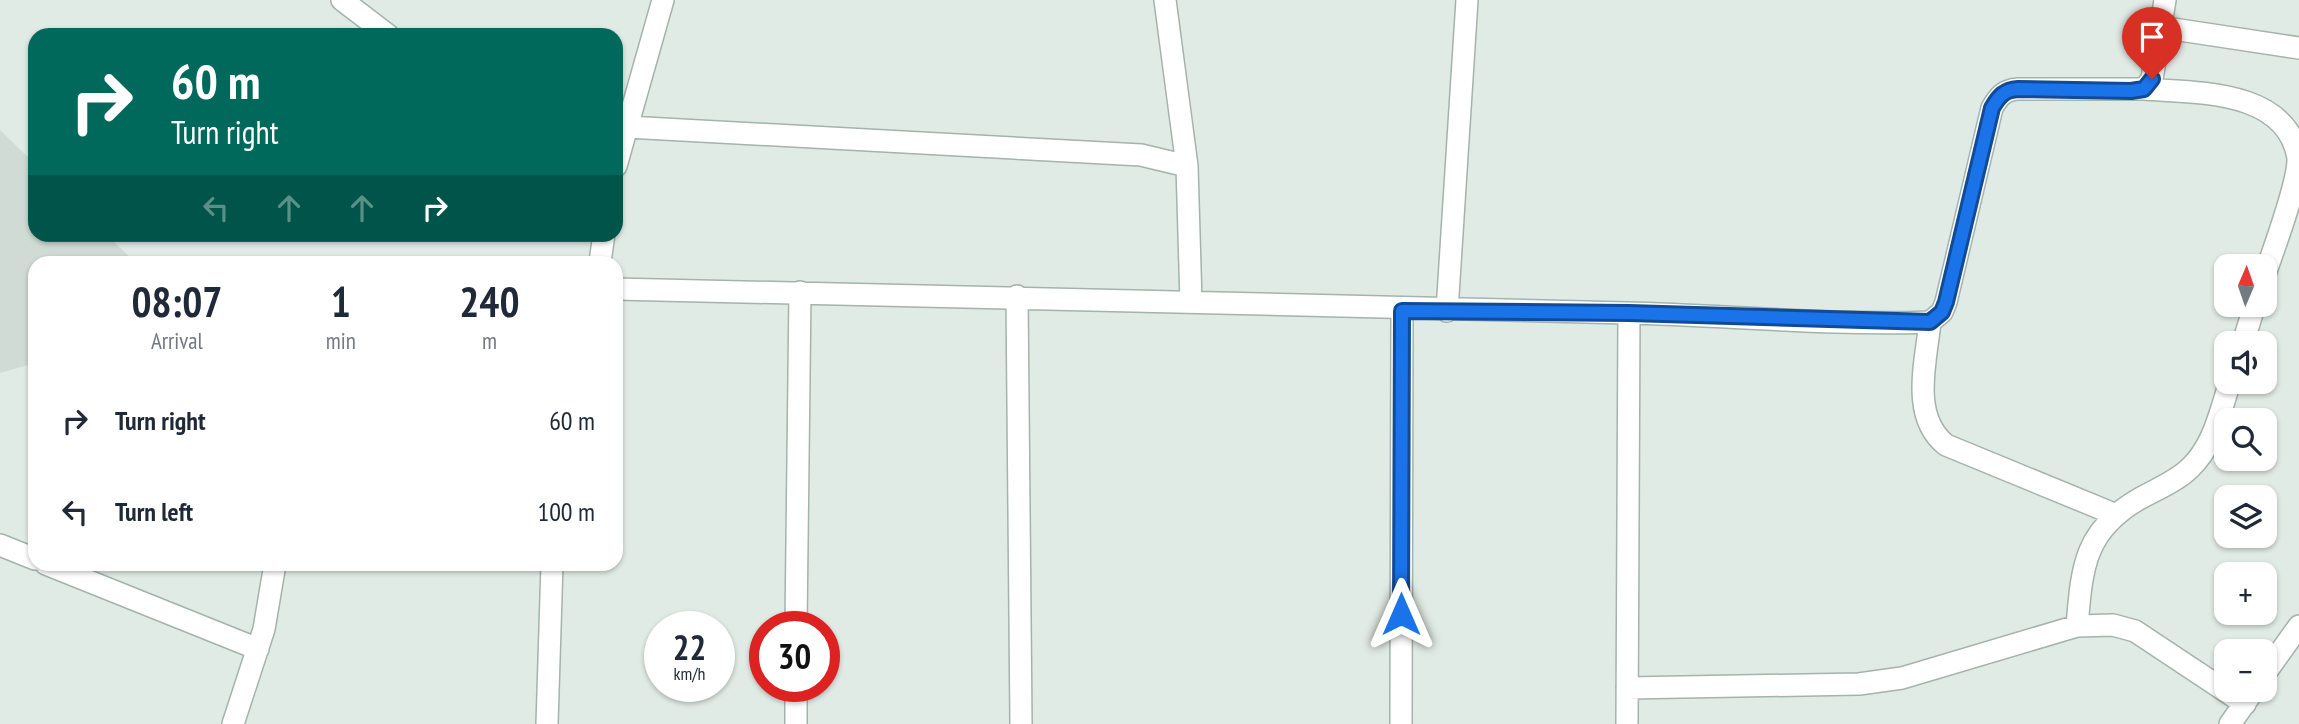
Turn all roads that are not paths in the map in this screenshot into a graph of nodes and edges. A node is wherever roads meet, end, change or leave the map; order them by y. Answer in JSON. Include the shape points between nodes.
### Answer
{"nodes":[{"id":1,"x":342,"y":0,"type":"edge"},
{"id":2,"x":663,"y":0,"type":"edge"},
{"id":3,"x":1165,"y":0,"type":"edge"},
{"id":4,"x":1467,"y":0,"type":"edge"},
{"id":5,"x":2165,"y":0,"type":"edge"},
{"id":6,"x":2160,"y":27,"type":"junction"},
{"id":7,"x":379,"y":28,"type":"edge"},
{"id":8,"x":2299,"y":48,"type":"edge"},
{"id":9,"x":2144,"y":89,"type":"junction"},
{"id":10,"x":627,"y":127,"type":"junction"},
{"id":11,"x":623,"y":141,"type":"edge"},
{"id":12,"x":1187,"y":166,"type":"junction"},
{"id":13,"x":2272,"y":254,"type":"edge"},
{"id":14,"x":623,"y":289,"type":"edge"},
{"id":15,"x":800,"y":292,"type":"junction"},
{"id":16,"x":1017,"y":296,"type":"junction"},
{"id":17,"x":1191,"y":302,"type":"junction"},
{"id":18,"x":1402,"y":311,"type":"junction"},
{"id":19,"x":1447,"y":311,"type":"junction"},
{"id":20,"x":1629,"y":313,"type":"junction"},
{"id":21,"x":1930,"y":322,"type":"junction"},
{"id":22,"x":2226,"y":394,"type":"edge"},
{"id":23,"x":2114,"y":514,"type":"junction"},
{"id":24,"x":0,"y":545,"type":"edge"},
{"id":25,"x":28,"y":556,"type":"edge"},
{"id":26,"x":63,"y":571,"type":"edge"},
{"id":27,"x":274,"y":571,"type":"edge"},
{"id":28,"x":552,"y":571,"type":"edge"},
{"id":29,"x":796,"y":611,"type":"edge"},
{"id":30,"x":2077,"y":626,"type":"junction"},
{"id":31,"x":2299,"y":626,"type":"edge"},
{"id":32,"x":258,"y":649,"type":"junction"},
{"id":33,"x":2277,"y":657,"type":"edge"},
{"id":34,"x":2214,"y":677,"type":"edge"},
{"id":35,"x":1627,"y":688,"type":"junction"},
{"id":36,"x":796,"y":702,"type":"edge"},
{"id":37,"x":2245,"y":702,"type":"edge"},
{"id":38,"x":233,"y":724,"type":"edge"},
{"id":39,"x":547,"y":724,"type":"edge"},
{"id":40,"x":796,"y":724,"type":"edge"},
{"id":41,"x":1021,"y":724,"type":"edge"},
{"id":42,"x":1401,"y":724,"type":"edge"},
{"id":43,"x":1627,"y":724,"type":"edge"},
{"id":44,"x":2230,"y":724,"type":"edge"}],
"edges":[{"from":1,"to":7,"type":"street"},
{"from":2,"to":10,"type":"street"},
{"from":3,"to":12,"type":"street"},
{"from":4,"to":19,"type":"street"},
{"from":5,"to":6,"type":"street"},
{"from":6,"to":8,"type":"street"},
{"from":6,"to":9,"type":"street","via":[[2152,79]]},
{"from":9,"to":13,"type":"street","via":[[2238,97],[2266,111],[2287,133],[2298,159],[2294,188]]},
{"from":9,"to":21,"type":"street","via":[[2018,89],[1999,97],[1992,108],[1946,302]]},
{"from":10,"to":11,"type":"street"},
{"from":10,"to":12,"type":"street","via":[[1141,155]]},
{"from":12,"to":17,"type":"street"},
{"from":14,"to":15,"type":"street"},
{"from":15,"to":16,"type":"street"},
{"from":15,"to":29,"type":"street"},
{"from":16,"to":17,"type":"street"},
{"from":16,"to":41,"type":"street"},
{"from":17,"to":18,"type":"street"},
{"from":18,"to":19,"type":"street"},
{"from":18,"to":42,"type":"street"},
{"from":19,"to":20,"type":"street"},
{"from":20,"to":21,"type":"street"},
{"from":20,"to":35,"type":"street"},
{"from":21,"to":23,"type":"street","via":[[1924,408],[1936,437]]},
{"from":22,"to":23,"type":"street","via":[[2209,445],[2189,470]]},
{"from":23,"to":30,"type":"street","via":[[2094,538],[2082,571]]},
{"from":24,"to":25,"type":"street"},
{"from":26,"to":32,"type":"street"},
{"from":27,"to":32,"type":"street"},
{"from":28,"to":39,"type":"street"},
{"from":30,"to":34,"type":"street","via":[[2113,625],[2135,631]]},
{"from":30,"to":35,"type":"street","via":[[1902,678],[1859,684]]},
{"from":31,"to":33,"type":"street"},
{"from":32,"to":38,"type":"street"},
{"from":35,"to":43,"type":"street"},
{"from":36,"to":40,"type":"street"},
{"from":37,"to":44,"type":"street"}]}
